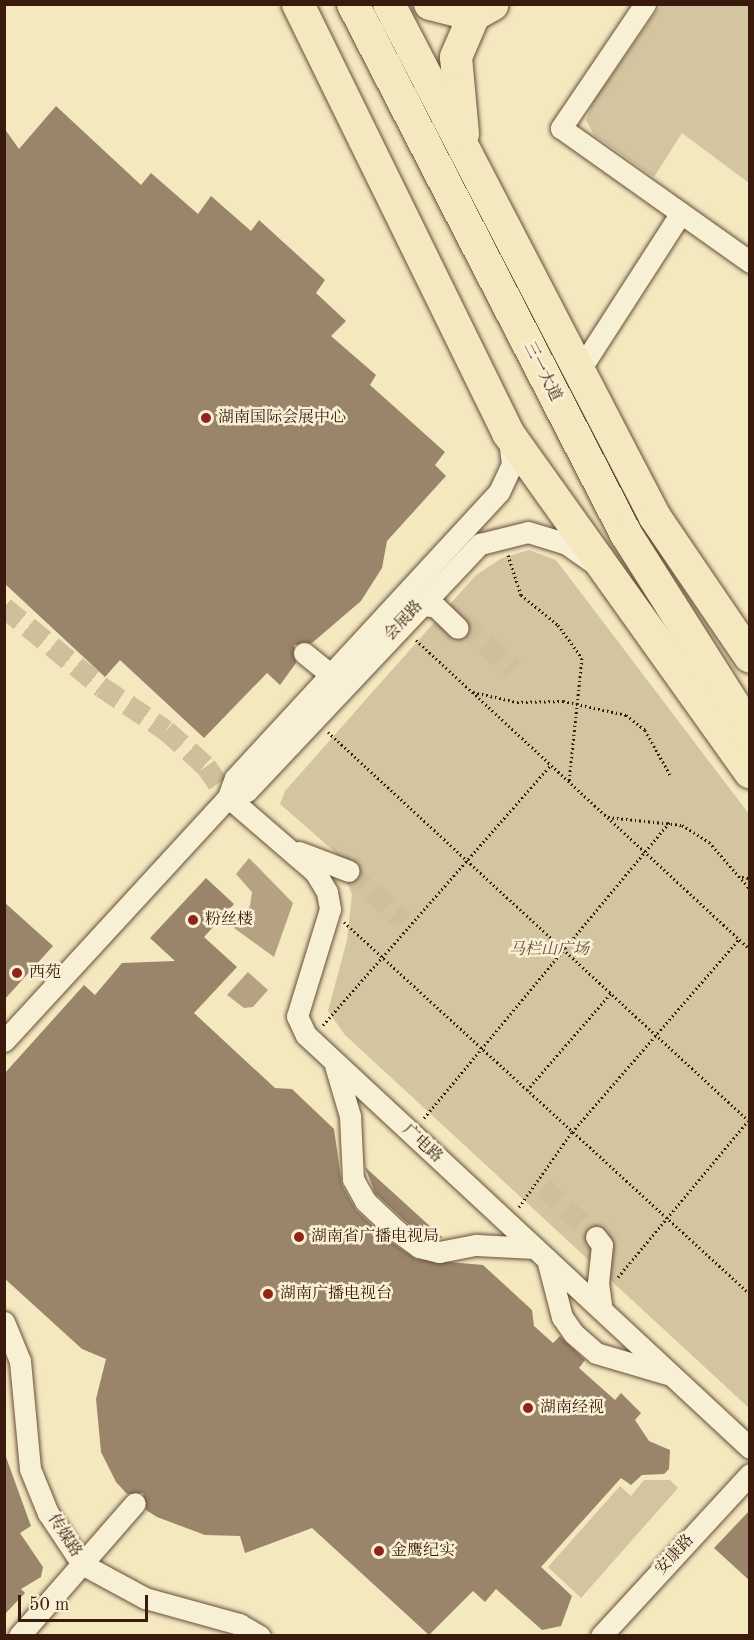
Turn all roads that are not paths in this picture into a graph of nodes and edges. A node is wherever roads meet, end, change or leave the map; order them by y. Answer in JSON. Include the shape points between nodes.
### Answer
{"nodes":[{"id":1,"x":298,"y":4,"type":"edge"},
{"id":2,"x":353,"y":4,"type":"edge"},
{"id":3,"x":389,"y":4,"type":"edge"},
{"id":4,"x":430,"y":4,"type":"edge"},
{"id":5,"x":645,"y":4,"type":"edge"},
{"id":6,"x":484,"y":10,"type":"edge"},
{"id":7,"x":464,"y":150,"type":"junction"},
{"id":8,"x":681,"y":213,"type":"junction"},
{"id":9,"x":750,"y":262,"type":"edge"},
{"id":10,"x":579,"y":371,"type":"junction"},
{"id":11,"x":508,"y":433,"type":"junction"},
{"id":12,"x":607,"y":577,"type":"junction"},
{"id":13,"x":440,"y":582,"type":"junction"},
{"id":14,"x":406,"y":619,"type":"junction"},
{"id":15,"x":304,"y":653,"type":"dead end"},
{"id":16,"x":750,"y":657,"type":"edge"},
{"id":17,"x":332,"y":680,"type":"junction"},
{"id":18,"x":750,"y":730,"type":"edge"},
{"id":19,"x":750,"y":772,"type":"edge"},
{"id":20,"x":228,"y":797,"type":"junction"},
{"id":21,"x":289,"y":849,"type":"junction"},
{"id":22,"x":349,"y":871,"type":"tunnel mouth"},
{"id":23,"x":88,"y":950,"type":"junction"},
{"id":24,"x":4,"y":1041,"type":"edge"},
{"id":25,"x":4,"y":1060,"type":"edge"},
{"id":26,"x":335,"y":1064,"type":"junction"},
{"id":27,"x":596,"y":1237,"type":"tunnel mouth"},
{"id":28,"x":541,"y":1253,"type":"junction"},
{"id":29,"x":602,"y":1310,"type":"junction"},
{"id":30,"x":4,"y":1322,"type":"edge"},
{"id":31,"x":674,"y":1376,"type":"junction"},
{"id":32,"x":750,"y":1449,"type":"edge"},
{"id":33,"x":750,"y":1474,"type":"edge"},
{"id":34,"x":135,"y":1503,"type":"dead end"},
{"id":35,"x":82,"y":1564,"type":"junction"},
{"id":36,"x":19,"y":1635,"type":"edge"},
{"id":37,"x":260,"y":1635,"type":"edge"},
{"id":38,"x":601,"y":1635,"type":"edge"}],
"edges":[{"from":1,"to":11,"type":"highway"},
{"from":2,"to":18,"type":"highway","name":"三一大道","via":[[626,534]]},
{"from":3,"to":7,"type":"highway","name":"三一大道"},
{"from":4,"to":6,"type":"highway"},
{"from":5,"to":8,"type":"street","via":[[561,128]]},
{"from":6,"to":7,"type":"highway","via":[[456,57]]},
{"from":7,"to":10,"type":"highway","name":"三一大道"},
{"from":8,"to":9,"type":"street"},
{"from":8,"to":10,"type":"street"},
{"from":10,"to":16,"type":"highway","name":"三一大道","via":[[655,517]]},
{"from":11,"to":12,"type":"highway"},
{"from":11,"to":17,"type":"street","name":"会展路","via":[[512,464],[503,487]]},
{"from":12,"to":13,"type":"street","name":"会展路","via":[[565,543],[528,532],[506,533],[466,554]]},
{"from":12,"to":19,"type":"highway"},
{"from":13,"to":14,"type":"street","name":"会展路"},
{"from":13,"to":14,"type":"street","via":[[441,599],[460,625],[436,608],[424,605]]},
{"from":14,"to":17,"type":"street","name":"会展路"},
{"from":15,"to":17,"type":"street"},
{"from":17,"to":20,"type":"street","name":"会展路","via":[[235,778]]},
{"from":17,"to":20,"type":"street","name":"会展路","via":[[314,718],[247,791]]},
{"from":20,"to":21,"type":"street"},
{"from":20,"to":23,"type":"street","name":"会展路"},
{"from":21,"to":22,"type":"street"},
{"from":21,"to":26,"type":"street","name":"广电路","via":[[323,882],[330,909],[297,1016],[310,1040]]},
{"from":23,"to":24,"type":"street","name":"会展路"},
{"from":23,"to":25,"type":"street","via":[[72,988]]},
{"from":26,"to":28,"type":"street","name":"广电路"},
{"from":26,"to":28,"type":"street","via":[[350,1116],[353,1179],[365,1201],[397,1231],[419,1247],[439,1252],[476,1245]]},
{"from":27,"to":29,"type":"street","via":[[602,1245],[598,1283]]},
{"from":28,"to":29,"type":"street","name":"广电路"},
{"from":28,"to":31,"type":"street","via":[[562,1317],[585,1345]]},
{"from":29,"to":31,"type":"street","name":"广电路"},
{"from":30,"to":35,"type":"street","name":"传媒路","via":[[20,1361],[30,1469],[48,1513]]},
{"from":31,"to":32,"type":"street","name":"广电路"},
{"from":33,"to":38,"type":"street","name":"安康路"},
{"from":34,"to":35,"type":"street"},
{"from":35,"to":36,"type":"street"},
{"from":35,"to":37,"type":"street","name":"传媒路","via":[[145,1598],[239,1624]]}]}
